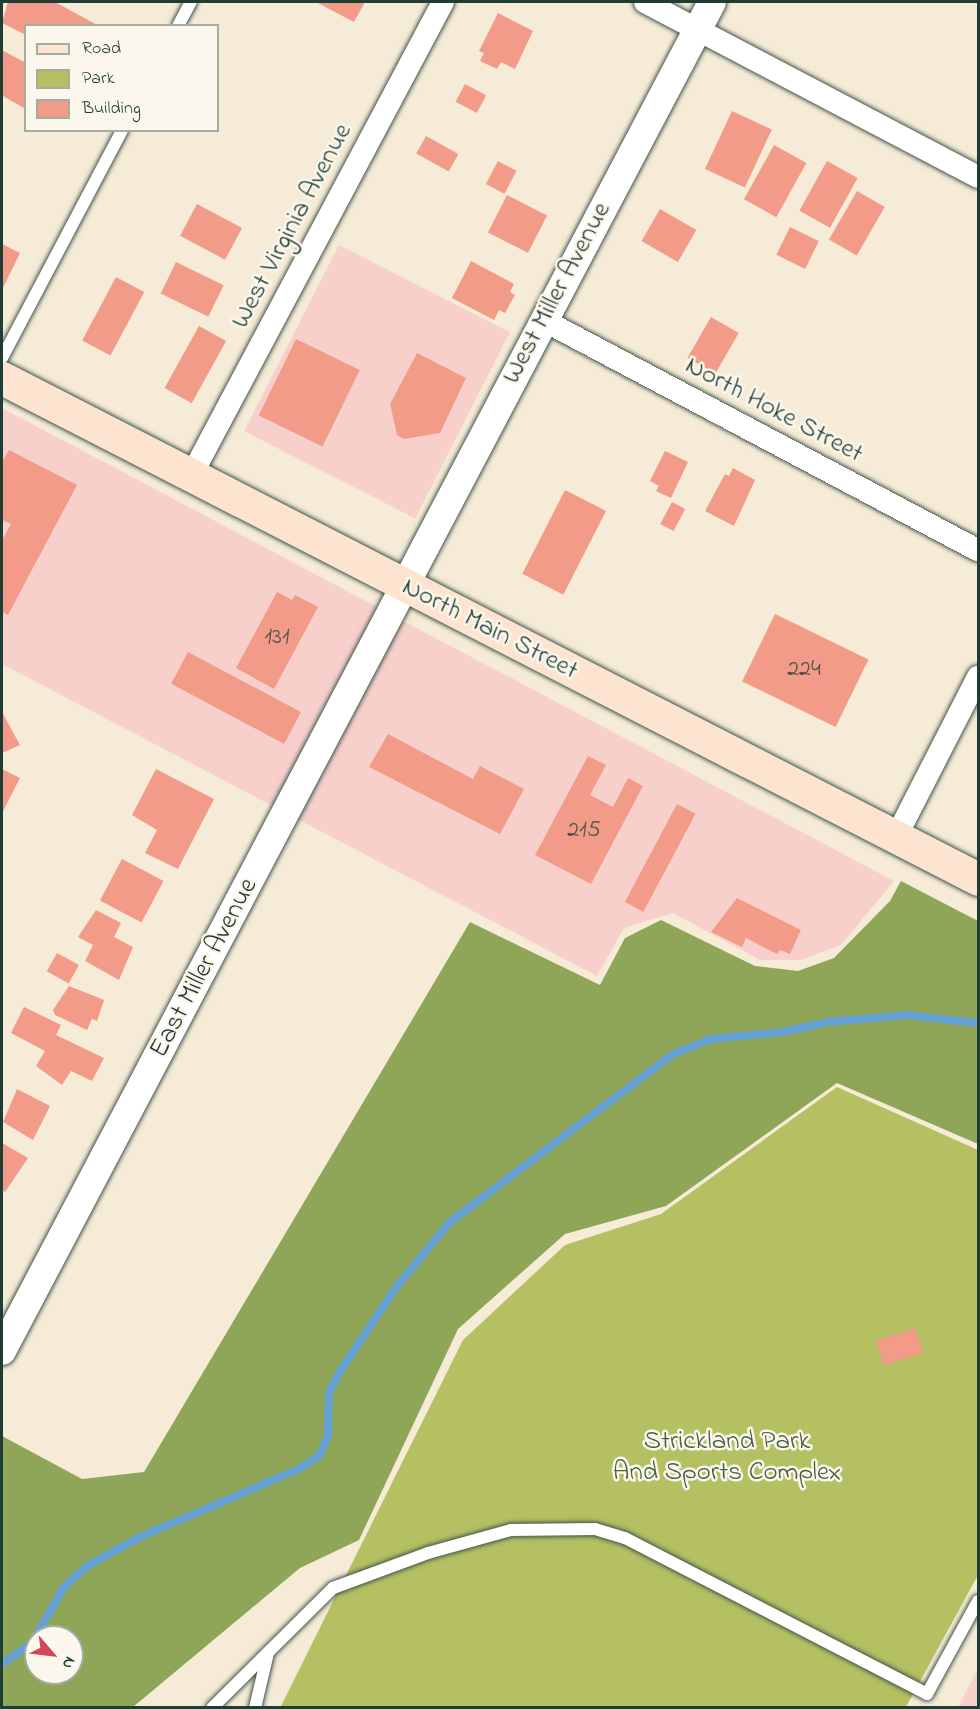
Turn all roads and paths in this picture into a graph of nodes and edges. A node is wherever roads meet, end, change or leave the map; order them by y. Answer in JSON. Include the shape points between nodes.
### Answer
{"nodes":[{"id":1,"x":191,"y":2,"type":"edge"},
{"id":2,"x":443,"y":2,"type":"edge"},
{"id":3,"x":645,"y":2,"type":"edge"},
{"id":4,"x":712,"y":2,"type":"edge"},
{"id":5,"x":179,"y":24,"type":"edge"},
{"id":6,"x":698,"y":29,"type":"junction"},
{"id":7,"x":121,"y":132,"type":"edge"},
{"id":8,"x":978,"y":177,"type":"edge"},
{"id":9,"x":543,"y":320,"type":"junction"},
{"id":10,"x":2,"y":358,"type":"edge"},
{"id":11,"x":2,"y":378,"type":"edge"},
{"id":12,"x":191,"y":476,"type":"junction"},
{"id":13,"x":978,"y":550,"type":"edge"},
{"id":14,"x":404,"y":584,"type":"junction"},
{"id":15,"x":978,"y":677,"type":"edge"},
{"id":16,"x":896,"y":837,"type":"junction"},
{"id":17,"x":978,"y":879,"type":"edge"},
{"id":18,"x":2,"y":1351,"type":"edge"},
{"id":19,"x":978,"y":1601,"type":"edge"},
{"id":20,"x":268,"y":1652,"type":"junction"},
{"id":21,"x":212,"y":1707,"type":"edge"},
{"id":22,"x":255,"y":1707,"type":"edge"}],
"edges":[{"from":1,"to":5,"type":"lane"},
{"from":2,"to":12,"type":"street","name":"West Virginia Avenue"},
{"from":3,"to":6,"type":"street"},
{"from":4,"to":6,"type":"street","name":"West Miller Avenue"},
{"from":6,"to":8,"type":"street"},
{"from":6,"to":9,"type":"street","name":"West Miller Avenue"},
{"from":7,"to":10,"type":"lane"},
{"from":9,"to":13,"type":"street","name":"North Hoke Street"},
{"from":9,"to":14,"type":"street","name":"West Miller Avenue"},
{"from":11,"to":12,"type":"main road","name":"North Main Street"},
{"from":12,"to":14,"type":"main road","name":"North Main Street"},
{"from":14,"to":16,"type":"main road","name":"North Main Street"},
{"from":14,"to":18,"type":"street","name":"East Miller Avenue","via":[[382,633]]},
{"from":15,"to":16,"type":"street"},
{"from":16,"to":17,"type":"main road","name":"North Main Street"},
{"from":19,"to":20,"type":"lane","via":[[927,1694],[625,1538],[595,1530],[511,1530],[428,1552],[333,1588]]},
{"from":20,"to":21,"type":"lane"},
{"from":20,"to":22,"type":"lane"}]}
